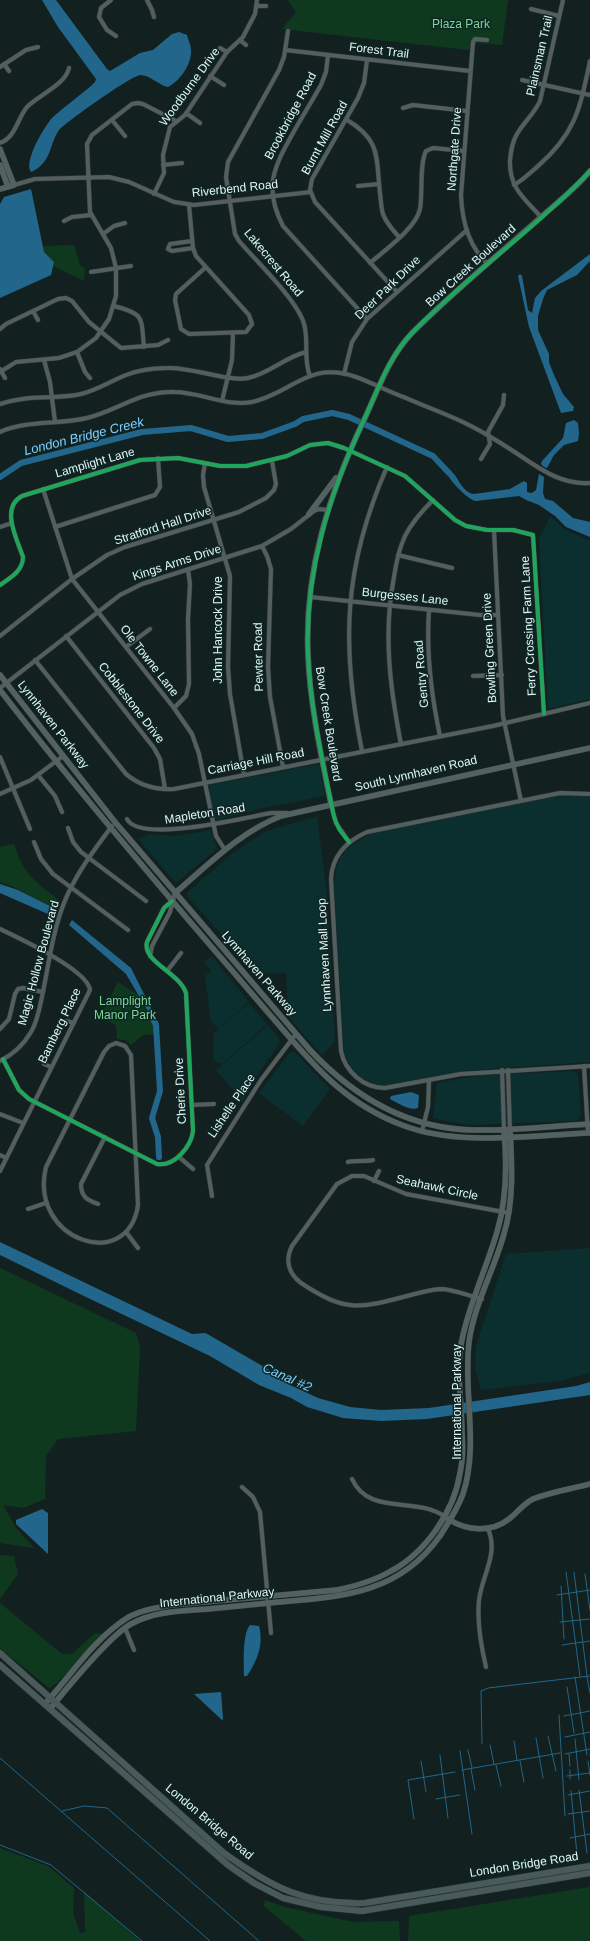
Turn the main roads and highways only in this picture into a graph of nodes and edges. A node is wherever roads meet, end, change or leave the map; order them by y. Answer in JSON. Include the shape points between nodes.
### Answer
{"nodes":[{"id":1,"x":0,"y":149,"type":"edge"},
{"id":2,"x":0,"y":165,"type":"edge"},
{"id":3,"x":590,"y":172,"type":"edge"},
{"id":4,"x":11,"y":186,"type":"junction"},
{"id":5,"x":0,"y":189,"type":"edge"},
{"id":6,"x":341,"y":471,"type":"junction"},
{"id":7,"x":309,"y":514,"type":"road end"},
{"id":8,"x":0,"y":675,"type":"edge"},
{"id":9,"x":0,"y":689,"type":"edge"},
{"id":10,"x":590,"y":748,"type":"edge"},
{"id":11,"x":331,"y":804,"type":"junction"},
{"id":12,"x":175,"y":893,"type":"junction"},
{"id":13,"x":588,"y":1124,"type":"edge"},
{"id":14,"x":507,"y":1130,"type":"junction"},
{"id":15,"x":589,"y":1133,"type":"edge"},
{"id":16,"x":508,"y":1137,"type":"junction"},
{"id":17,"x":590,"y":1484,"type":"edge"},
{"id":18,"x":444,"y":1516,"type":"junction"},
{"id":19,"x":451,"y":1520,"type":"junction"},
{"id":20,"x":268,"y":1600,"type":"junction"},
{"id":21,"x":0,"y":1653,"type":"edge"},
{"id":22,"x":0,"y":1664,"type":"edge"},
{"id":23,"x":51,"y":1698,"type":"junction"},
{"id":24,"x":56,"y":1702,"type":"junction"},
{"id":25,"x":45,"y":1704,"type":"junction"},
{"id":26,"x":50,"y":1709,"type":"junction"},
{"id":27,"x":590,"y":1866,"type":"edge"},
{"id":28,"x":590,"y":1873,"type":"edge"},
{"id":29,"x":477,"y":1884,"type":"junction"},
{"id":30,"x":478,"y":1892,"type":"junction"}],
"edges":[{"from":1,"to":4,"type":"main road"},
{"from":2,"to":4,"type":"main road"},
{"from":3,"to":6,"type":"main road","name":"Bow Creek Boulevard","via":[[411,334],[390,365]]},
{"from":4,"to":5,"type":"main road","name":"Riverbend Road"},
{"from":6,"to":7,"type":"main road","name":"Kings Arms Drive"},
{"from":6,"to":11,"type":"main road","name":"Bow Creek Boulevard","via":[[315,561],[308,638],[310,677]]},
{"from":8,"to":12,"type":"main road","name":"Lynnhaven Parkway","via":[[115,822]]},
{"from":9,"to":16,"type":"main road","name":"Lynnhaven Parkway","via":[[110,828],[314,1066],[345,1093],[390,1120],[422,1131],[455,1136]]},
{"from":10,"to":11,"type":"main road","name":"South Lynnhaven Road"},
{"from":11,"to":12,"type":"main road","name":"South Lynnhaven Road","via":[[289,813],[263,824],[225,850]]},
{"from":12,"to":14,"type":"main road","name":"Lynnhaven Parkway","via":[[296,1034],[347,1086],[388,1110],[424,1122],[454,1129]]},
{"from":13,"to":14,"type":"main road","name":"Lynnhaven Parkway"},
{"from":14,"to":16,"type":"main road","name":"International Parkway"},
{"from":15,"to":16,"type":"main road","name":"Lynnhaven Parkway"},
{"from":16,"to":18,"type":"main road","name":"International Parkway","via":[[506,1181],[498,1231],[462,1341],[459,1369],[461,1473]]},
{"from":16,"to":19,"type":"main road","name":"International Parkway","via":[[511,1183],[509,1213],[470,1334],[467,1365],[470,1453],[463,1493]]},
{"from":17,"to":19,"type":"main road","via":[[531,1500],[504,1523],[488,1528],[478,1530]]},
{"from":18,"to":19,"type":"main road"},
{"from":18,"to":20,"type":"main road","name":"International Parkway","via":[[414,1553],[392,1571],[378,1578],[337,1590]]},
{"from":19,"to":20,"type":"main road","name":"International Parkway","via":[[415,1563],[380,1586],[340,1597]]},
{"from":20,"to":23,"type":"main road","name":"International Parkway","via":[[171,1605],[152,1608],[128,1618],[109,1632]]},
{"from":20,"to":24,"type":"main road","name":"International Parkway","via":[[161,1614],[134,1623],[125,1628],[101,1651]]},
{"from":21,"to":23,"type":"main road","name":"London Bridge Road"},
{"from":22,"to":25,"type":"main road","name":"London Bridge Road"},
{"from":23,"to":24,"type":"main road","name":"London Bridge Road"},
{"from":23,"to":25,"type":"main road","name":"International Parkway"},
{"from":24,"to":26,"type":"main road","name":"International Parkway"},
{"from":24,"to":29,"type":"main road","name":"London Bridge Road","via":[[224,1853],[287,1892],[331,1902],[364,1902]]},
{"from":25,"to":26,"type":"main road","name":"London Bridge Road"},
{"from":26,"to":30,"type":"main road","name":"London Bridge Road","via":[[228,1865],[245,1878],[278,1896],[321,1907],[362,1911]]},
{"from":27,"to":29,"type":"main road","name":"London Bridge Road"},
{"from":28,"to":30,"type":"main road","name":"London Bridge Road"},
{"from":29,"to":30,"type":"main road"}]}
